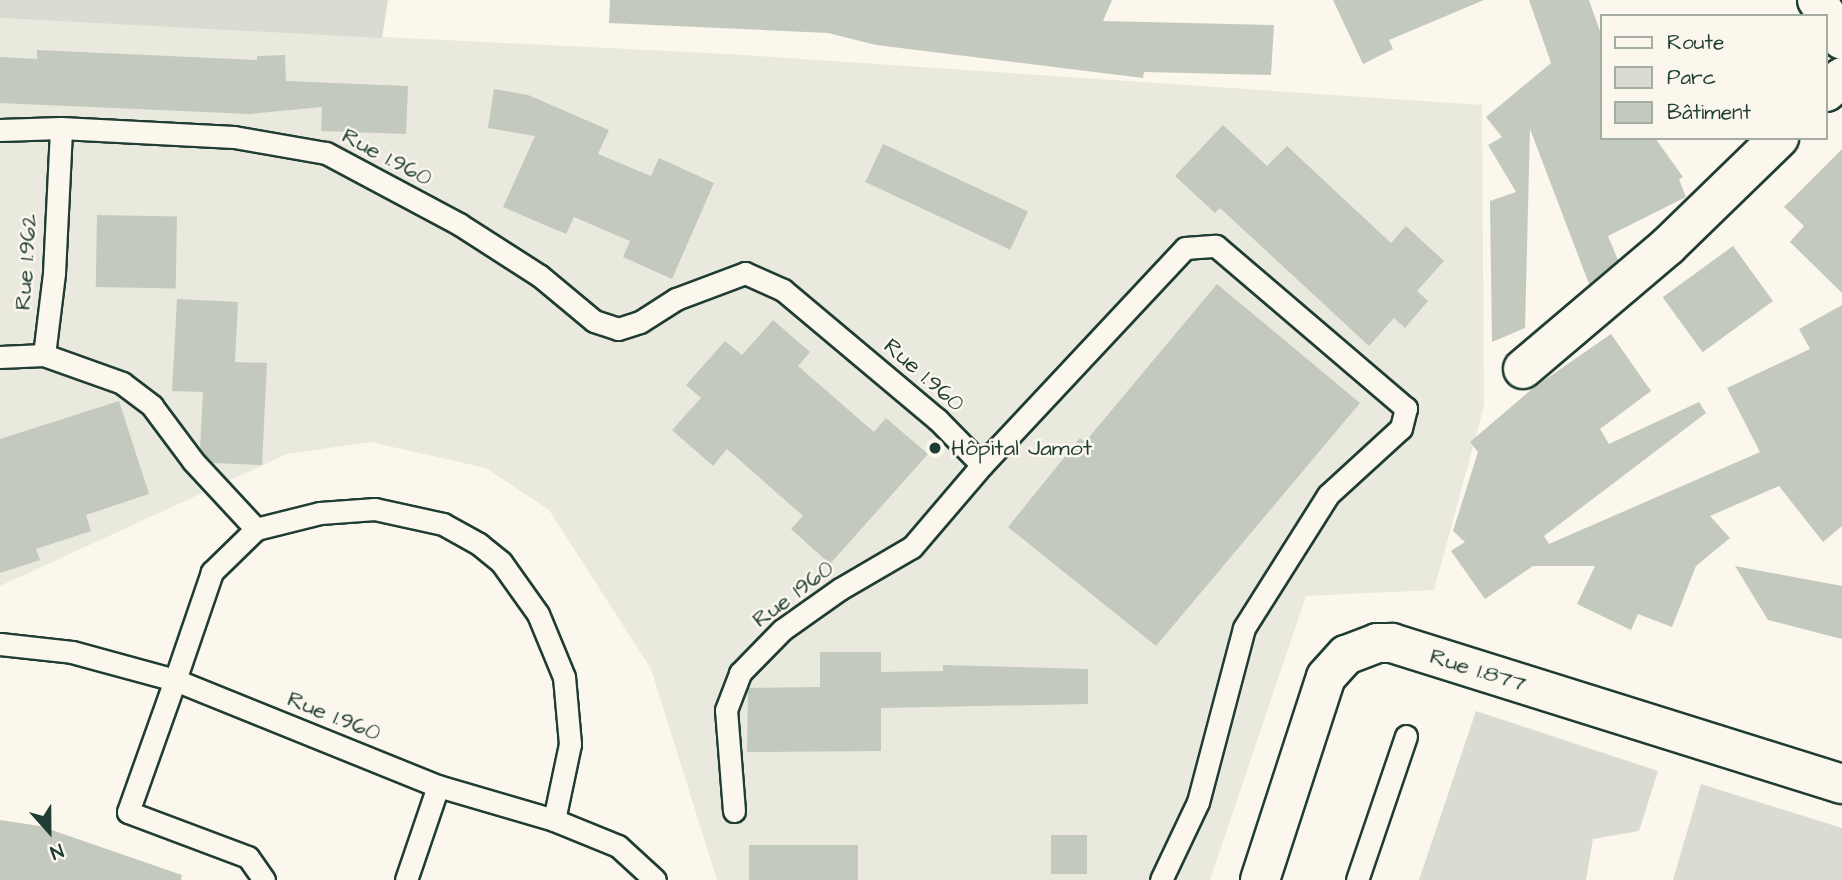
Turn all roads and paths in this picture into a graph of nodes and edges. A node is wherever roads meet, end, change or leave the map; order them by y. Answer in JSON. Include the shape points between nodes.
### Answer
{"nodes":[{"id":1,"x":1828,"y":18,"type":"edge"},
{"id":2,"x":1842,"y":40,"type":"edge"},
{"id":3,"x":1842,"y":77,"type":"edge"},
{"id":4,"x":1828,"y":90,"type":"edge"},
{"id":5,"x":61,"y":128,"type":"junction"},
{"id":6,"x":0,"y":130,"type":"edge"},
{"id":7,"x":1777,"y":140,"type":"edge"},
{"id":8,"x":44,"y":355,"type":"junction"},
{"id":9,"x":0,"y":357,"type":"edge"},
{"id":10,"x":1523,"y":369,"type":"dead end"},
{"id":11,"x":982,"y":465,"type":"junction"},
{"id":12,"x":256,"y":529,"type":"junction"},
{"id":13,"x":0,"y":644,"type":"edge"},
{"id":14,"x":175,"y":680,"type":"junction"},
{"id":15,"x":1406,"y":736,"type":"dead end"},
{"id":16,"x":1842,"y":785,"type":"edge"},
{"id":17,"x":438,"y":786,"type":"junction"},
{"id":18,"x":734,"y":811,"type":"dead end"},
{"id":19,"x":554,"y":820,"type":"junction"},
{"id":20,"x":264,"y":880,"type":"edge"},
{"id":21,"x":406,"y":880,"type":"edge"},
{"id":22,"x":656,"y":880,"type":"edge"},
{"id":23,"x":1161,"y":880,"type":"edge"},
{"id":24,"x":1260,"y":880,"type":"edge"},
{"id":25,"x":1357,"y":880,"type":"edge"}],
"edges":[{"from":1,"to":2,"type":"street"},
{"from":3,"to":4,"type":"street"},
{"from":5,"to":6,"type":"lane","name":"Rue 1.960"},
{"from":5,"to":8,"type":"lane","name":"Rue 1.962","via":[[54,273]]},
{"from":5,"to":11,"type":"lane","name":"Rue 1.960","via":[[234,137],[326,153],[459,224],[540,276],[594,321],[618,329],[676,299],[745,273],[783,290],[937,419]]},
{"from":7,"to":10,"type":"street","via":[[1668,246]]},
{"from":8,"to":9,"type":"lane"},
{"from":8,"to":12,"type":"lane","via":[[122,383],[152,406],[193,461]]},
{"from":11,"to":18,"type":"lane","name":"Rue 1960","via":[[912,547],[782,630],[740,673],[726,710]]},
{"from":11,"to":23,"type":"lane","via":[[1185,248],[1216,246],[1406,408],[1401,428],[1328,495],[1244,628],[1198,802]]},
{"from":12,"to":14,"type":"lane","via":[[212,572]]},
{"from":12,"to":19,"type":"lane","via":[[320,513],[375,509],[443,524],[501,562],[538,614],[564,677],[570,744]]},
{"from":13,"to":14,"type":"lane","via":[[72,652]]},
{"from":14,"to":17,"type":"lane","name":"Rue 1.960"},
{"from":14,"to":20,"type":"lane","via":[[128,812],[248,858]]},
{"from":15,"to":25,"type":"lane"},
{"from":16,"to":24,"type":"street","name":"Rue 1.877","via":[[1392,643],[1377,643],[1346,655],[1326,677]]},
{"from":17,"to":19,"type":"lane","name":"Rue 1.960"},
{"from":17,"to":21,"type":"lane"},
{"from":19,"to":22,"type":"lane","name":"Rue 1.960","via":[[618,846]]}]}
